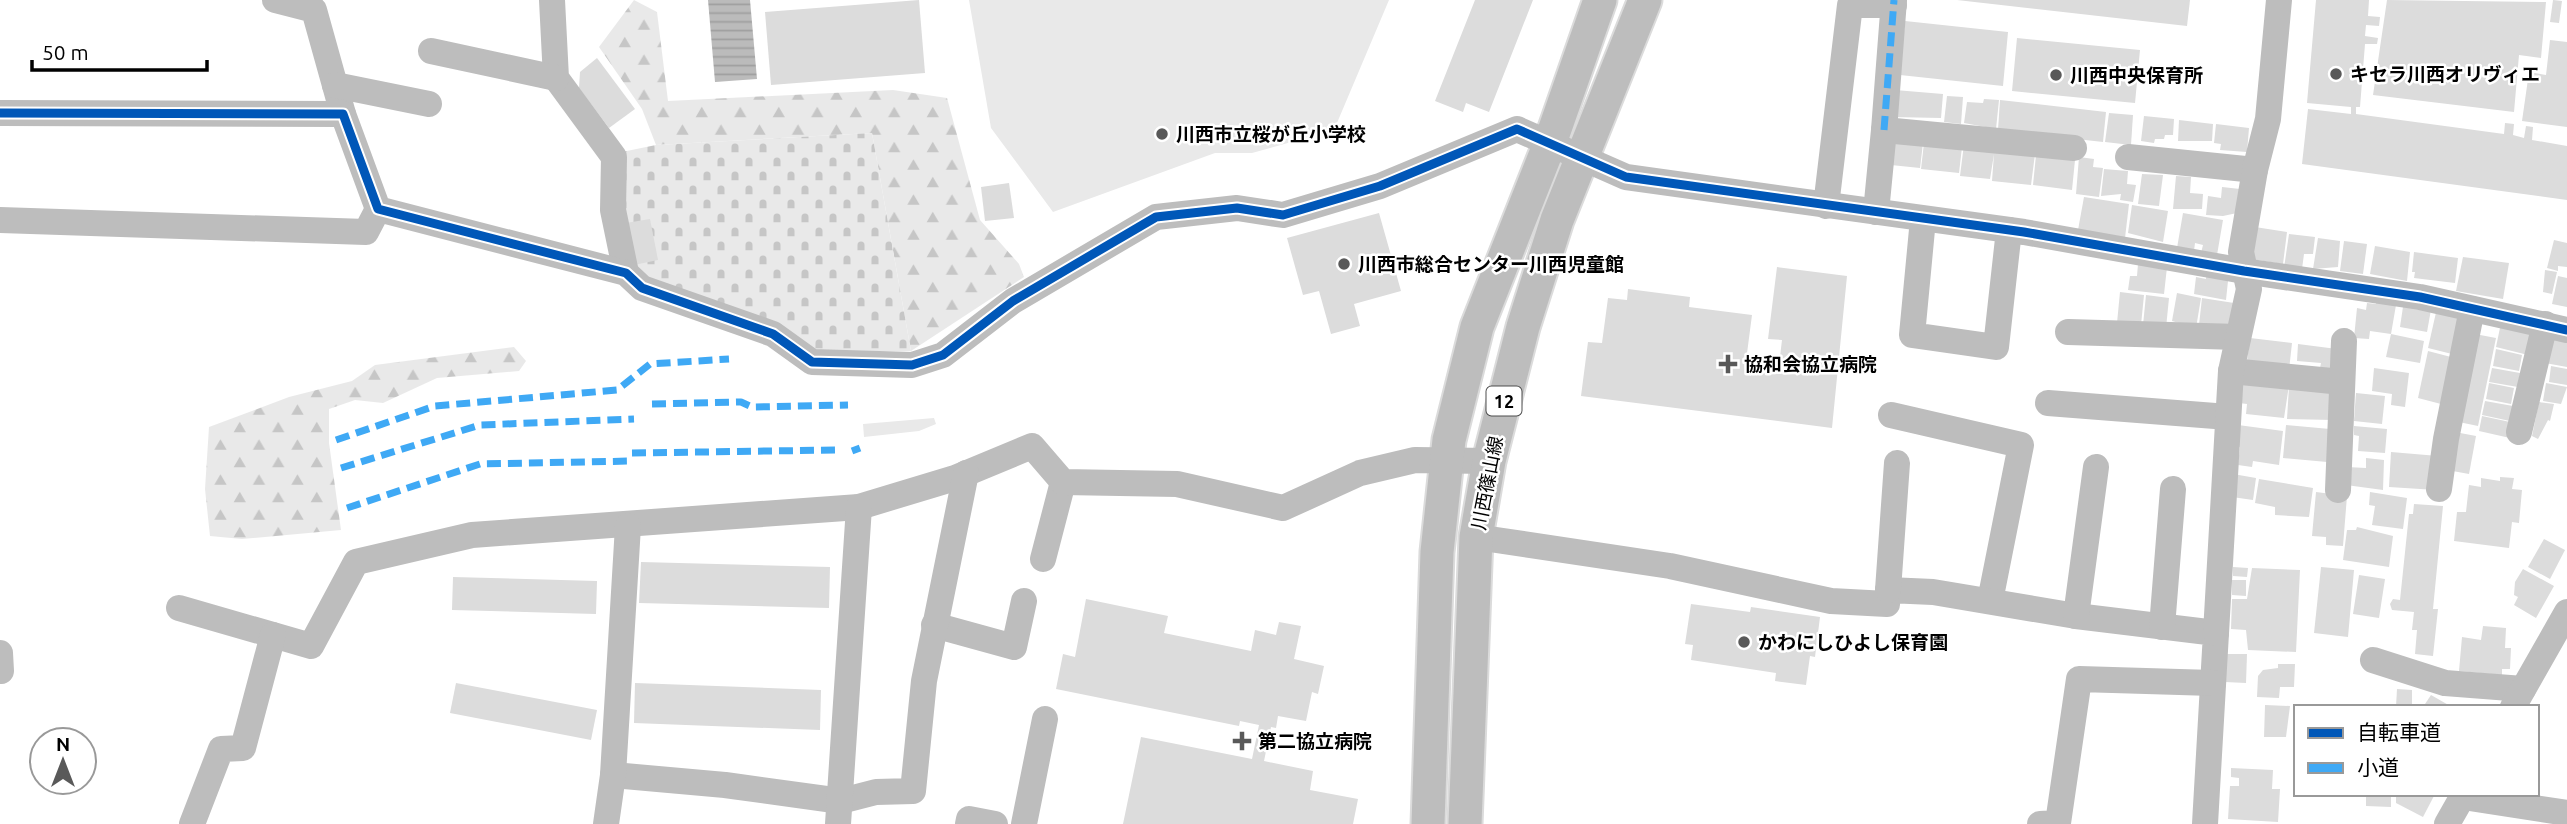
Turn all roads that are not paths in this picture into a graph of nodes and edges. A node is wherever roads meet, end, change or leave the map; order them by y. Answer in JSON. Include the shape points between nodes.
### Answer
{"nodes":[{"id":1,"x":275,"y":0,"type":"edge"},
{"id":2,"x":552,"y":0,"type":"edge"},
{"id":3,"x":1645,"y":0,"type":"edge"},
{"id":4,"x":2279,"y":0,"type":"edge"},
{"id":5,"x":1595,"y":2,"type":"edge"},
{"id":6,"x":1894,"y":3,"type":"edge"},
{"id":7,"x":317,"y":5,"type":"edge"},
{"id":8,"x":430,"y":51,"type":"dead end"},
{"id":9,"x":556,"y":78,"type":"junction"},
{"id":10,"x":335,"y":85,"type":"junction"},
{"id":11,"x":429,"y":104,"type":"dead end"},
{"id":12,"x":0,"y":113,"type":"edge"},
{"id":13,"x":343,"y":114,"type":"junction"},
{"id":14,"x":1884,"y":130,"type":"junction"},
{"id":15,"x":1550,"y":143,"type":"junction"},
{"id":16,"x":2074,"y":148,"type":"dead end"},
{"id":17,"x":2128,"y":157,"type":"dead end"},
{"id":18,"x":1583,"y":158,"type":"junction"},
{"id":19,"x":2255,"y":170,"type":"junction"},
{"id":20,"x":1826,"y":206,"type":"junction"},
{"id":21,"x":378,"y":209,"type":"junction"},
{"id":22,"x":1877,"y":212,"type":"junction"},
{"id":23,"x":1923,"y":219,"type":"junction"},
{"id":24,"x":0,"y":220,"type":"edge"},
{"id":25,"x":2009,"y":230,"type":"junction"},
{"id":26,"x":2244,"y":271,"type":"junction"},
{"id":27,"x":626,"y":273,"type":"junction"},
{"id":28,"x":2472,"y":309,"type":"junction"},
{"id":29,"x":2556,"y":327,"type":"edge"},
{"id":30,"x":2068,"y":332,"type":"dead end"},
{"id":31,"x":2238,"y":337,"type":"junction"},
{"id":32,"x":2344,"y":341,"type":"dead end"},
{"id":33,"x":2231,"y":371,"type":"junction"},
{"id":34,"x":2342,"y":382,"type":"junction"},
{"id":35,"x":2048,"y":403,"type":"dead end"},
{"id":36,"x":1891,"y":415,"type":"dead end"},
{"id":37,"x":2228,"y":417,"type":"junction"},
{"id":38,"x":2519,"y":432,"type":"dead end"},
{"id":39,"x":1447,"y":461,"type":"junction"},
{"id":40,"x":1489,"y":461,"type":"junction"},
{"id":41,"x":1896,"y":463,"type":"dead end"},
{"id":42,"x":2096,"y":467,"type":"dead end"},
{"id":43,"x":966,"y":474,"type":"junction"},
{"id":44,"x":1063,"y":482,"type":"junction"},
{"id":45,"x":2173,"y":489,"type":"dead end"},
{"id":46,"x":2439,"y":489,"type":"dead end"},
{"id":47,"x":2338,"y":490,"type":"dead end"},
{"id":48,"x":859,"y":508,"type":"junction"},
{"id":49,"x":628,"y":526,"type":"junction"},
{"id":50,"x":1476,"y":537,"type":"junction"},
{"id":51,"x":1043,"y":559,"type":"dead end"},
{"id":52,"x":1888,"y":590,"type":"junction"},
{"id":53,"x":1024,"y":601,"type":"dead end"},
{"id":54,"x":1990,"y":601,"type":"junction"},
{"id":55,"x":179,"y":608,"type":"dead end"},
{"id":56,"x":2567,"y":612,"type":"edge"},
{"id":57,"x":2076,"y":616,"type":"junction"},
{"id":58,"x":934,"y":625,"type":"junction"},
{"id":59,"x":2162,"y":626,"type":"junction"},
{"id":60,"x":2216,"y":633,"type":"junction"},
{"id":61,"x":273,"y":635,"type":"junction"},
{"id":62,"x":0,"y":653,"type":"edge"},
{"id":63,"x":2373,"y":660,"type":"dead end"},
{"id":64,"x":1,"y":671,"type":"edge"},
{"id":65,"x":2213,"y":683,"type":"junction"},
{"id":66,"x":2518,"y":698,"type":"edge"},
{"id":67,"x":1045,"y":719,"type":"dead end"},
{"id":68,"x":613,"y":775,"type":"junction"},
{"id":69,"x":2462,"y":796,"type":"edge"},
{"id":70,"x":2469,"y":796,"type":"edge"},
{"id":71,"x":840,"y":813,"type":"edge"},
{"id":72,"x":2567,"y":813,"type":"edge"},
{"id":73,"x":192,"y":824,"type":"edge"},
{"id":74,"x":607,"y":824,"type":"edge"},
{"id":75,"x":968,"y":824,"type":"edge"},
{"id":76,"x":995,"y":824,"type":"edge"},
{"id":77,"x":1024,"y":824,"type":"edge"},
{"id":78,"x":1428,"y":824,"type":"edge"},
{"id":79,"x":1465,"y":824,"type":"edge"},
{"id":80,"x":2040,"y":824,"type":"edge"},
{"id":81,"x":2204,"y":824,"type":"edge"},
{"id":82,"x":2447,"y":824,"type":"edge"}],
"edges":[{"from":1,"to":7,"type":"street"},
{"from":2,"to":9,"type":"street"},
{"from":3,"to":18,"type":"main road","name":"川西篠山線","number":"12"},
{"from":4,"to":19,"type":"street","via":[[2268,120]]},
{"from":5,"to":15,"type":"main road","name":"川西篠山線","number":"12"},
{"from":6,"to":14,"type":"street"},
{"from":6,"to":20,"type":"street","via":[[1850,5]]},
{"from":7,"to":10,"type":"street"},
{"from":8,"to":9,"type":"street"},
{"from":9,"to":27,"type":"street","via":[[614,157],[613,210]]},
{"from":10,"to":11,"type":"street"},
{"from":10,"to":13,"type":"street"},
{"from":12,"to":13,"type":"street"},
{"from":13,"to":21,"type":"street"},
{"from":14,"to":16,"type":"street"},
{"from":14,"to":22,"type":"street"},
{"from":15,"to":18,"type":"street"},
{"from":15,"to":27,"type":"street","via":[[1517,129],[1380,186],[1283,215],[1237,208],[1156,217],[1013,301],[943,355],[912,365],[812,362],[772,334],[642,288]]},
{"from":15,"to":39,"type":"main road","name":"川西篠山線","number":"12","via":[[1477,327]]},
{"from":17,"to":19,"type":"street"},
{"from":18,"to":20,"type":"street","via":[[1626,177]]},
{"from":18,"to":40,"type":"main road","name":"川西篠山線","number":"12","via":[[1523,327]]},
{"from":19,"to":26,"type":"street","via":[[2241,252]]},
{"from":20,"to":22,"type":"street"},
{"from":21,"to":24,"type":"street","via":[[366,232]]},
{"from":21,"to":27,"type":"street"},
{"from":22,"to":23,"type":"street"},
{"from":23,"to":25,"type":"street"},
{"from":23,"to":25,"type":"street","via":[[1912,335],[1996,347]]},
{"from":25,"to":26,"type":"street"},
{"from":26,"to":28,"type":"street"},
{"from":26,"to":31,"type":"street","via":[[2249,289]]},
{"from":28,"to":29,"type":"street"},
{"from":28,"to":46,"type":"street"},
{"from":29,"to":38,"type":"street"},
{"from":30,"to":31,"type":"street"},
{"from":31,"to":33,"type":"street"},
{"from":32,"to":34,"type":"street"},
{"from":33,"to":34,"type":"street"},
{"from":33,"to":37,"type":"street"},
{"from":34,"to":47,"type":"street"},
{"from":35,"to":37,"type":"street"},
{"from":36,"to":54,"type":"street","via":[[2021,445]]},
{"from":37,"to":60,"type":"street"},
{"from":39,"to":40,"type":"street"},
{"from":39,"to":44,"type":"street","via":[[1415,460],[1360,474],[1283,508],[1177,484]]},
{"from":39,"to":78,"type":"main road","name":"川西篠山線","number":"12","via":[[1437,552]]},
{"from":40,"to":50,"type":"main road","name":"川西篠山線","number":"12"},
{"from":41,"to":52,"type":"street"},
{"from":42,"to":57,"type":"street"},
{"from":43,"to":44,"type":"street","via":[[1032,446]]},
{"from":43,"to":48,"type":"street"},
{"from":43,"to":58,"type":"street"},
{"from":44,"to":51,"type":"street"},
{"from":45,"to":59,"type":"street"},
{"from":48,"to":49,"type":"street"},
{"from":48,"to":71,"type":"street"},
{"from":49,"to":61,"type":"street","via":[[472,535],[356,562],[311,646]]},
{"from":49,"to":68,"type":"street"},
{"from":50,"to":52,"type":"street","via":[[1670,566],[1831,601],[1887,604]]},
{"from":50,"to":79,"type":"main road","name":"川西篠山線","number":"12"},
{"from":52,"to":54,"type":"street"},
{"from":53,"to":58,"type":"street","via":[[1014,647]]},
{"from":54,"to":57,"type":"street"},
{"from":55,"to":61,"type":"street"},
{"from":56,"to":66,"type":"street"},
{"from":57,"to":59,"type":"street"},
{"from":58,"to":71,"type":"street","via":[[913,791],[876,792]]},
{"from":59,"to":60,"type":"street"},
{"from":60,"to":65,"type":"street"},
{"from":61,"to":73,"type":"street","via":[[243,748],[221,749]]},
{"from":62,"to":64,"type":"street"},
{"from":63,"to":66,"type":"street"},
{"from":65,"to":80,"type":"street","via":[[2079,679],[2058,823]]},
{"from":65,"to":81,"type":"street"},
{"from":67,"to":77,"type":"street"},
{"from":68,"to":71,"type":"street","via":[[725,785]]},
{"from":68,"to":74,"type":"street"},
{"from":69,"to":82,"type":"street"},
{"from":70,"to":72,"type":"street"},
{"from":75,"to":76,"type":"street","via":[[969,819]]}]}
